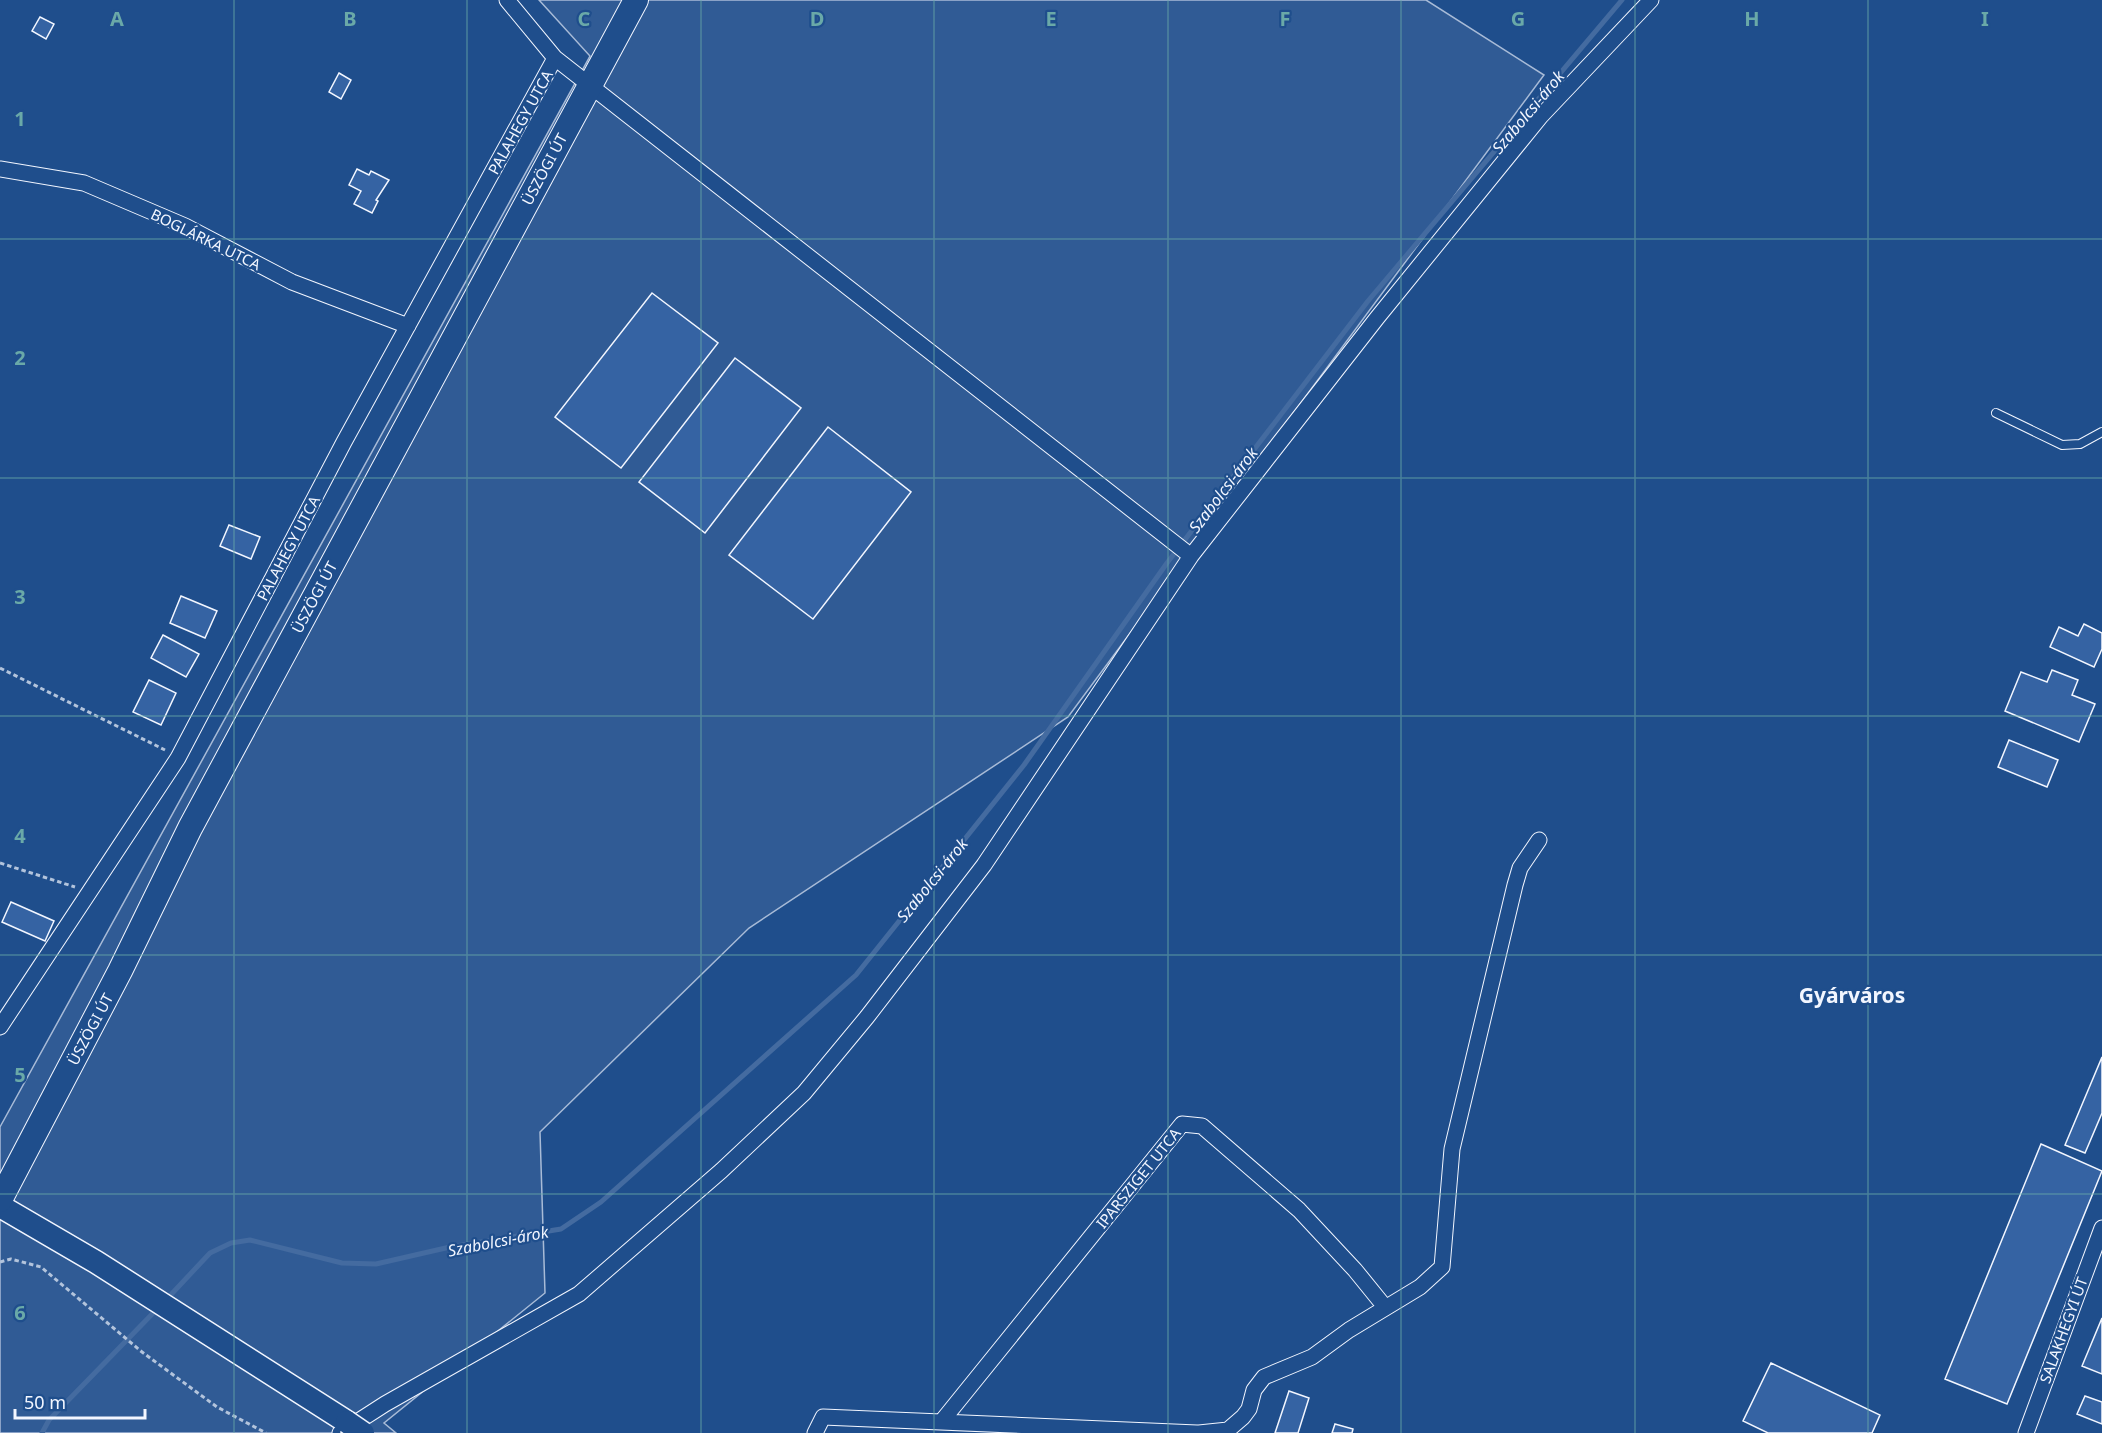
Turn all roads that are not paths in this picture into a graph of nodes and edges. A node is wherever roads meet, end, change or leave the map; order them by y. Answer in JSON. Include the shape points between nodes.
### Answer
{"nodes":[{"id":1,"x":507,"y":0,"type":"edge"},
{"id":2,"x":636,"y":0,"type":"edge"},
{"id":3,"x":1651,"y":0,"type":"edge"},
{"id":4,"x":555,"y":58,"type":"junction"},
{"id":5,"x":589,"y":85,"type":"junction"},
{"id":6,"x":0,"y":169,"type":"edge"},
{"id":7,"x":408,"y":326,"type":"junction"},
{"id":8,"x":1996,"y":413,"type":"dead end"},
{"id":9,"x":2102,"y":432,"type":"edge"},
{"id":10,"x":1183,"y":550,"type":"junction"},
{"id":11,"x":1539,"y":840,"type":"dead end"},
{"id":12,"x":0,"y":1027,"type":"edge"},
{"id":13,"x":0,"y":1200,"type":"edge"},
{"id":14,"x":0,"y":1206,"type":"edge"},
{"id":15,"x":2102,"y":1228,"type":"edge"},
{"id":16,"x":1385,"y":1307,"type":"junction"},
{"id":17,"x":942,"y":1421,"type":"junction"},
{"id":18,"x":350,"y":1429,"type":"edge"},
{"id":19,"x":816,"y":1431,"type":"edge"},
{"id":20,"x":1198,"y":1433,"type":"edge"},
{"id":21,"x":2026,"y":1433,"type":"edge"}],
"edges":[{"from":1,"to":4,"type":"street","name":"PALAHEGY UTCA"},
{"from":2,"to":5,"type":"main road","name":"ÜSZÖGI ÚT"},
{"from":3,"to":10,"type":"street","via":[[1541,116]]},
{"from":4,"to":5,"type":"street","name":"PALAHEGY UTCA"},
{"from":4,"to":7,"type":"street","name":"PALAHEGY UTCA"},
{"from":5,"to":10,"type":"street","name":"PALAHEGY UTCA"},
{"from":5,"to":13,"type":"main road","name":"ÜSZÖGI ÚT","via":[[190,828]]},
{"from":6,"to":7,"type":"street","name":"BOGLÁRKA UTCA","via":[[84,183],[185,226],[292,282]]},
{"from":7,"to":12,"type":"street","name":"PALAHEGY UTCA","via":[[178,758]]},
{"from":8,"to":9,"type":"lane","via":[[2062,445],[2080,444]]},
{"from":10,"to":18,"type":"street","via":[[984,865],[804,1093],[579,1294],[385,1404]]},
{"from":11,"to":16,"type":"street","via":[[1520,868],[1465,1086],[1452,1149],[1442,1267],[1420,1287]]},
{"from":14,"to":18,"type":"main road","via":[[162,1304]]},
{"from":15,"to":21,"type":"street","name":"SALAKHEGYI ÚT"},
{"from":16,"to":17,"type":"street","name":"IPARSZIGET UTCA","via":[[1299,1210],[1202,1126],[1182,1124]]},
{"from":16,"to":20,"type":"street","via":[[1312,1356],[1264,1377],[1254,1390],[1249,1409],[1228,1430]]},
{"from":17,"to":19,"type":"street","via":[[823,1417]]},
{"from":17,"to":20,"type":"street"}]}
